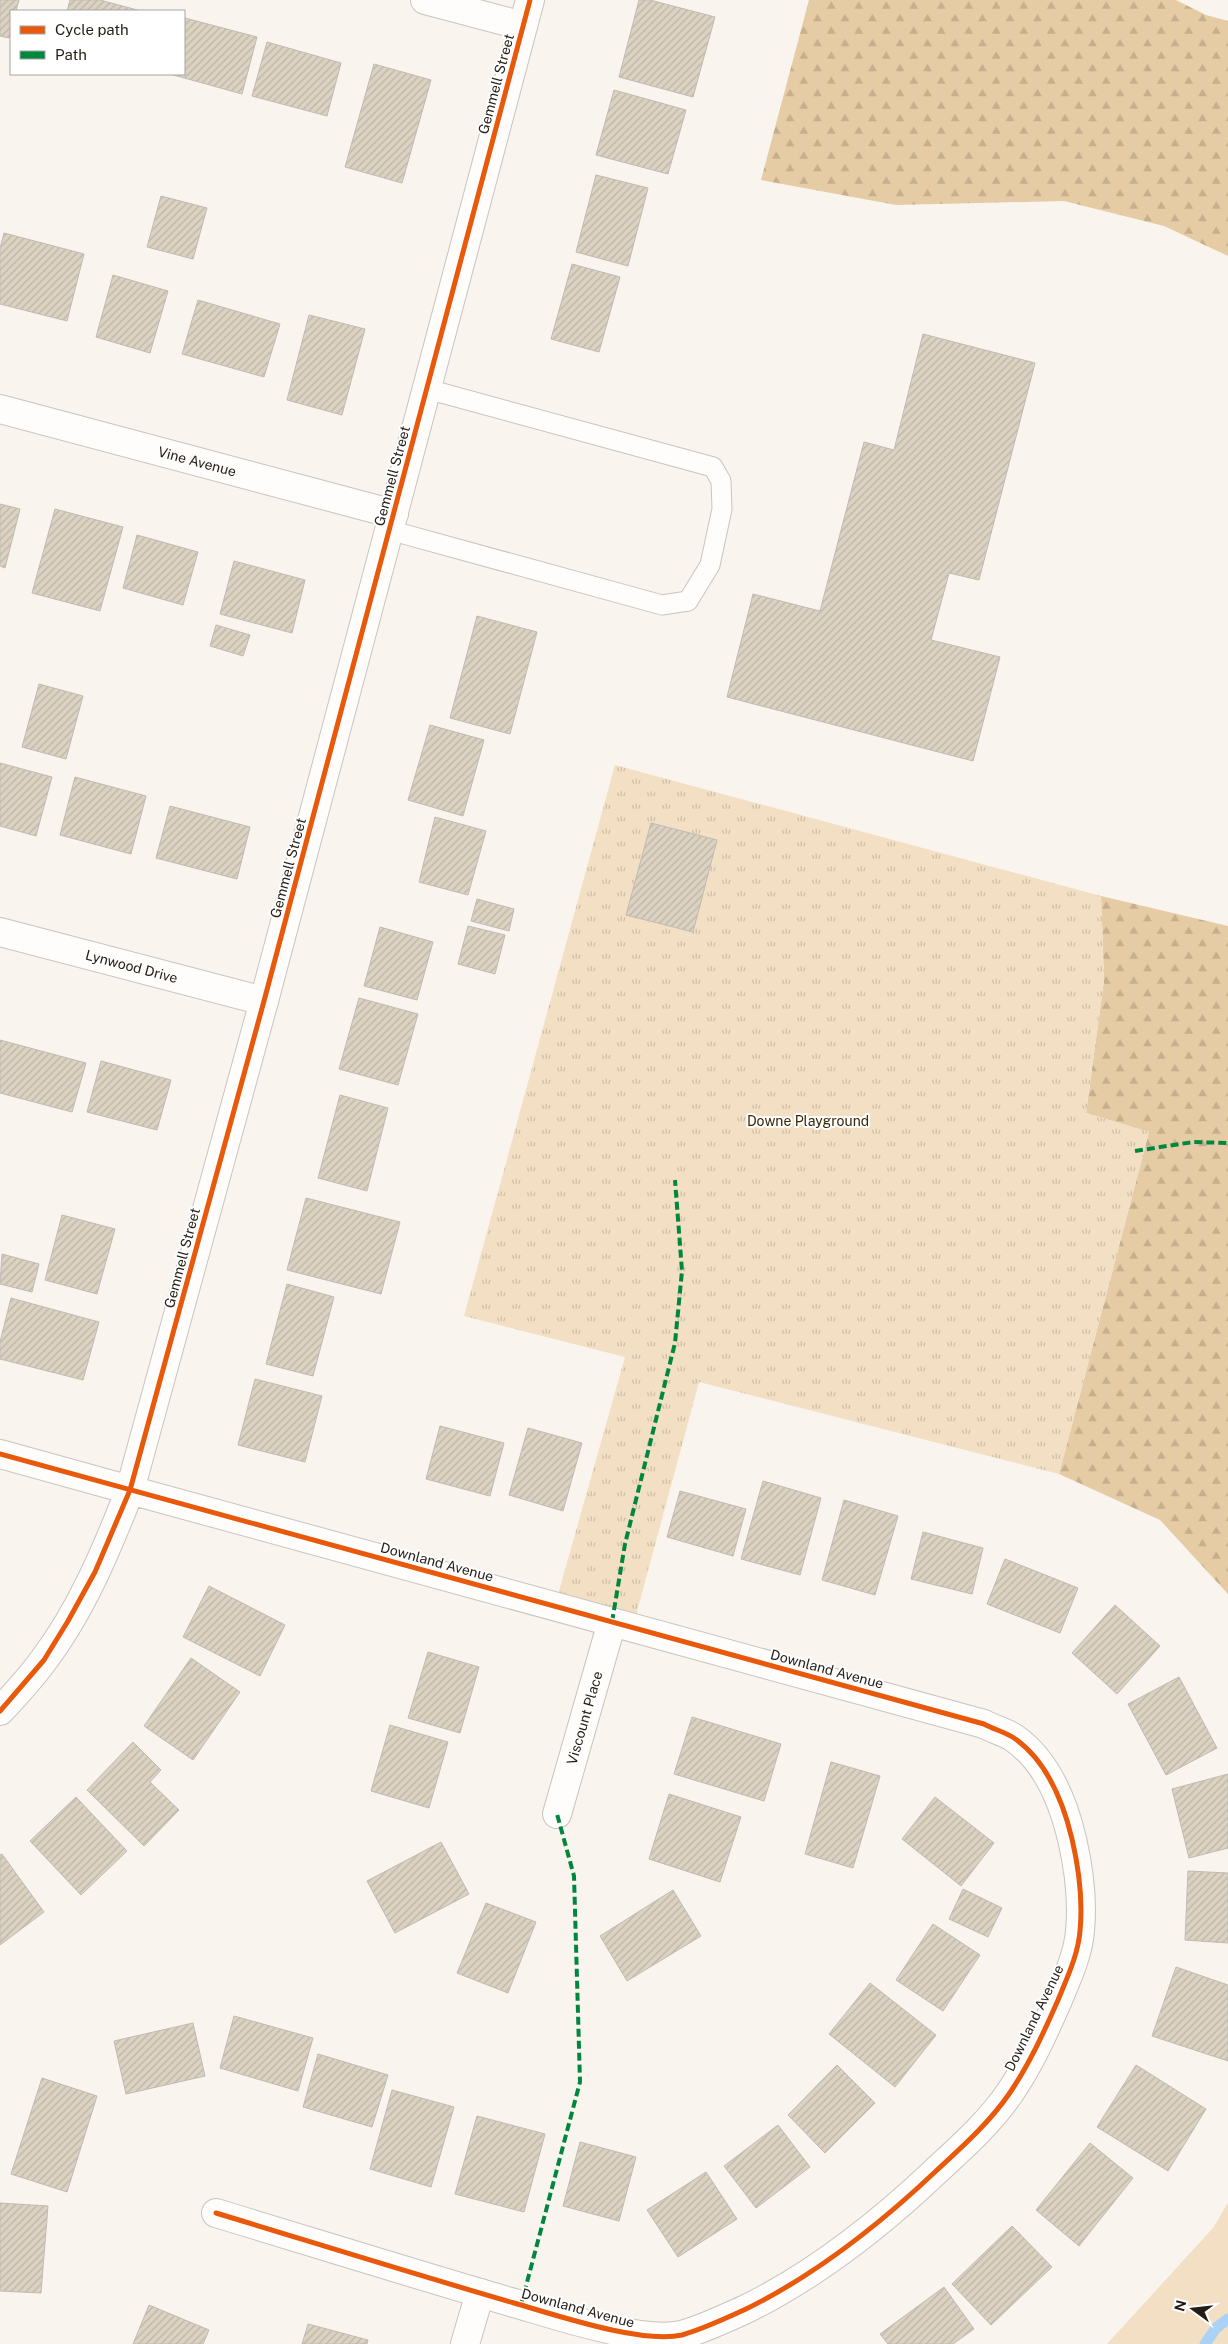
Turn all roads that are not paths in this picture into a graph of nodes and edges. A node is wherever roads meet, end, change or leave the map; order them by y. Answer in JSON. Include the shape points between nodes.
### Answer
{"nodes":[{"id":1,"x":425,"y":0,"type":"edge"},
{"id":2,"x":530,"y":0,"type":"edge"},
{"id":3,"x":523,"y":26,"type":"junction"},
{"id":4,"x":427,"y":389,"type":"junction"},
{"id":5,"x":0,"y":409,"type":"edge"},
{"id":6,"x":392,"y":522,"type":"junction"},
{"id":7,"x":0,"y":932,"type":"edge"},
{"id":8,"x":264,"y":1001,"type":"junction"},
{"id":9,"x":0,"y":1454,"type":"edge"},
{"id":10,"x":130,"y":1490,"type":"junction"},
{"id":11,"x":612,"y":1622,"type":"junction"},
{"id":12,"x":0,"y":1710,"type":"edge"},
{"id":13,"x":557,"y":1814,"type":"dead end"},
{"id":14,"x":216,"y":2213,"type":"dead end"},
{"id":15,"x":480,"y":2293,"type":"junction"},
{"id":16,"x":465,"y":2344,"type":"edge"}],
"edges":[{"from":1,"to":3,"type":"street"},
{"from":2,"to":3,"type":"street","name":"Gemmell Street"},
{"from":3,"to":4,"type":"street","name":"Gemmell Street"},
{"from":4,"to":6,"type":"street","name":"Gemmell Street"},
{"from":4,"to":6,"type":"lane","via":[[713,467],[721,482],[722,509],[710,566],[688,601],[662,604]]},
{"from":5,"to":6,"type":"street","name":"Vine Avenue"},
{"from":6,"to":8,"type":"street","name":"Gemmell Street"},
{"from":7,"to":8,"type":"street","name":"Lynwood Drive"},
{"from":8,"to":10,"type":"street","name":"Gemmell Street"},
{"from":9,"to":10,"type":"street","name":"Downland Avenue"},
{"from":10,"to":11,"type":"street","name":"Downland Avenue"},
{"from":10,"to":12,"type":"street","name":"Gemmell Street","via":[[95,1572],[68,1621],[44,1660]]},
{"from":11,"to":13,"type":"street","name":"Viscount Place"},
{"from":11,"to":15,"type":"street","name":"Downland Avenue","via":[[984,1724],[1012,1736],[1050,1778],[1065,1808],[1080,1884],[1080,1932],[1072,1967],[1052,2014],[1008,2095],[976,2133],[900,2205],[808,2276],[721,2321],[679,2336],[635,2335]]},
{"from":14,"to":15,"type":"street","name":"Downland Avenue"},
{"from":15,"to":16,"type":"street"}]}
